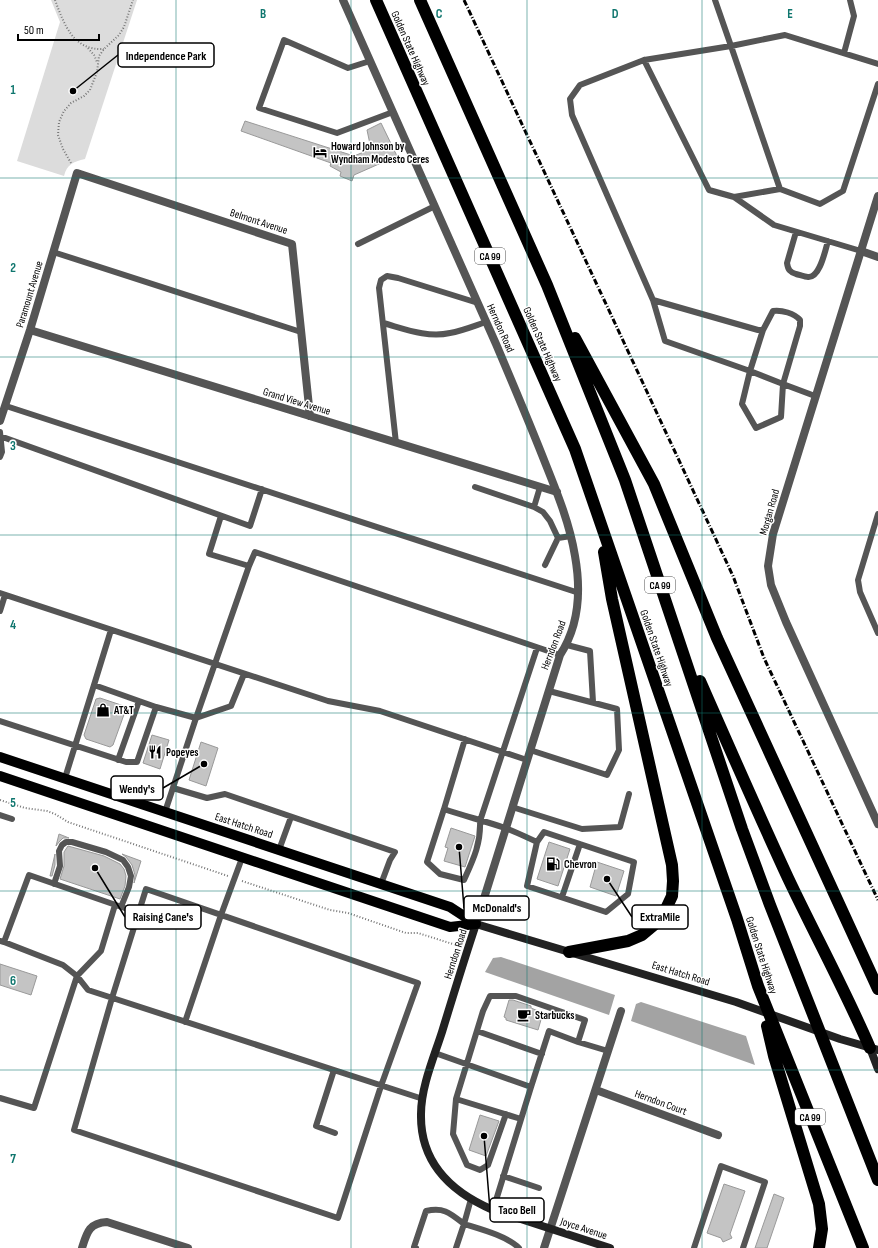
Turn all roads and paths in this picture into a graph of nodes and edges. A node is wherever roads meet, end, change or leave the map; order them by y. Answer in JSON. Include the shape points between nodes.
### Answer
{"nodes":[{"id":1,"x":55,"y":0,"type":"edge"},
{"id":2,"x":133,"y":0,"type":"edge"},
{"id":3,"x":343,"y":0,"type":"edge"},
{"id":4,"x":376,"y":0,"type":"edge"},
{"id":5,"x":420,"y":0,"type":"edge"},
{"id":6,"x":715,"y":0,"type":"edge"},
{"id":7,"x":850,"y":0,"type":"edge"},
{"id":8,"x":731,"y":46,"type":"junction"},
{"id":9,"x":88,"y":48,"type":"junction"},
{"id":10,"x":104,"y":48,"type":"junction"},
{"id":11,"x":844,"y":53,"type":"junction"},
{"id":12,"x":644,"y":60,"type":"junction"},
{"id":13,"x":370,"y":61,"type":"junction"},
{"id":14,"x":98,"y":63,"type":"junction"},
{"id":15,"x":878,"y":64,"type":"edge"},
{"id":16,"x":878,"y":84,"type":"edge"},
{"id":17,"x":393,"y":112,"type":"junction"},
{"id":18,"x":71,"y":163,"type":"dead end"},
{"id":19,"x":77,"y":173,"type":"joint"},
{"id":20,"x":780,"y":189,"type":"junction"},
{"id":21,"x":878,"y":196,"type":"edge"},
{"id":22,"x":734,"y":197,"type":"junction"},
{"id":23,"x":435,"y":206,"type":"junction"},
{"id":24,"x":796,"y":232,"type":"junction"},
{"id":25,"x":828,"y":241,"type":"junction"},
{"id":26,"x":358,"y":244,"type":"dead end"},
{"id":27,"x":861,"y":251,"type":"junction"},
{"id":28,"x":53,"y":252,"type":"junction"},
{"id":29,"x":878,"y":257,"type":"edge"},
{"id":30,"x":547,"y":285,"type":"junction"},
{"id":31,"x":652,"y":300,"type":"junction"},
{"id":32,"x":478,"y":303,"type":"junction"},
{"id":33,"x":486,"y":322,"type":"junction"},
{"id":34,"x":383,"y":323,"type":"junction"},
{"id":35,"x":30,"y":330,"type":"junction"},
{"id":36,"x":763,"y":330,"type":"junction"},
{"id":37,"x":301,"y":332,"type":"junction"},
{"id":38,"x":750,"y":371,"type":"junction"},
{"id":39,"x":783,"y":384,"type":"junction"},
{"id":40,"x":815,"y":396,"type":"junction"},
{"id":41,"x":3,"y":405,"type":"edge"},
{"id":42,"x":310,"y":416,"type":"junction"},
{"id":43,"x":0,"y":421,"type":"edge"},
{"id":44,"x":0,"y":432,"type":"edge"},
{"id":45,"x":0,"y":436,"type":"edge"},
{"id":46,"x":396,"y":443,"type":"junction"},
{"id":47,"x":0,"y":457,"type":"edge"},
{"id":48,"x":475,"y":487,"type":"dead end"},
{"id":49,"x":540,"y":487,"type":"junction"},
{"id":50,"x":262,"y":489,"type":"junction"},
{"id":51,"x":557,"y":492,"type":"junction"},
{"id":52,"x":534,"y":507,"type":"junction"},
{"id":53,"x":878,"y":514,"type":"edge"},
{"id":54,"x":221,"y":516,"type":"junction"},
{"id":55,"x":598,"y":516,"type":"junction"},
{"id":56,"x":571,"y":536,"type":"junction"},
{"id":57,"x":558,"y":538,"type":"junction"},
{"id":58,"x":545,"y":565,"type":"dead end"},
{"id":59,"x":249,"y":566,"type":"junction"},
{"id":60,"x":579,"y":593,"type":"junction"},
{"id":61,"x":3,"y":594,"type":"edge"},
{"id":62,"x":668,"y":610,"type":"junction"},
{"id":63,"x":0,"y":611,"type":"edge"},
{"id":64,"x":111,"y":630,"type":"junction"},
{"id":65,"x":878,"y":632,"type":"edge"},
{"id":66,"x":567,"y":644,"type":"junction"},
{"id":67,"x":537,"y":648,"type":"junction"},
{"id":68,"x":560,"y":655,"type":"junction"},
{"id":69,"x":215,"y":664,"type":"junction"},
{"id":70,"x":244,"y":674,"type":"junction"},
{"id":71,"x":94,"y":685,"type":"junction"},
{"id":72,"x":549,"y":691,"type":"junction"},
{"id":73,"x":138,"y":701,"type":"junction"},
{"id":74,"x":593,"y":702,"type":"junction"},
{"id":75,"x":156,"y":707,"type":"junction"},
{"id":76,"x":196,"y":718,"type":"junction"},
{"id":77,"x":0,"y":721,"type":"edge"},
{"id":78,"x":465,"y":739,"type":"junction"},
{"id":79,"x":74,"y":746,"type":"junction"},
{"id":80,"x":530,"y":750,"type":"junction"},
{"id":81,"x":504,"y":752,"type":"junction"},
{"id":82,"x":0,"y":757,"type":"edge"},
{"id":83,"x":118,"y":760,"type":"junction"},
{"id":84,"x":527,"y":760,"type":"junction"},
{"id":85,"x":0,"y":776,"type":"edge"},
{"id":86,"x":64,"y":778,"type":"junction"},
{"id":87,"x":174,"y":788,"type":"junction"},
{"id":88,"x":629,"y":794,"type":"dead end"},
{"id":89,"x":512,"y":807,"type":"junction"},
{"id":90,"x":444,"y":809,"type":"junction"},
{"id":91,"x":165,"y":812,"type":"junction"},
{"id":92,"x":0,"y":815,"type":"edge"},
{"id":93,"x":291,"y":817,"type":"junction"},
{"id":94,"x":12,"y":819,"type":"dead end"},
{"id":95,"x":480,"y":820,"type":"junction"},
{"id":96,"x":878,"y":824,"type":"edge"},
{"id":97,"x":506,"y":829,"type":"junction"},
{"id":98,"x":537,"y":842,"type":"junction"},
{"id":99,"x":580,"y":844,"type":"junction"},
{"id":100,"x":279,"y":850,"type":"junction"},
{"id":101,"x":242,"y":858,"type":"junction"},
{"id":102,"x":54,"y":884,"type":"junction"},
{"id":103,"x":382,"y":884,"type":"junction"},
{"id":104,"x":562,"y":897,"type":"junction"},
{"id":105,"x":118,"y":906,"type":"junction"},
{"id":106,"x":138,"y":913,"type":"junction"},
{"id":107,"x":220,"y":915,"type":"junction"},
{"id":108,"x":476,"y":924,"type":"junction"},
{"id":109,"x":2,"y":941,"type":"edge"},
{"id":110,"x":569,"y":952,"type":"junction"},
{"id":111,"x":77,"y":976,"type":"junction"},
{"id":112,"x":758,"y":986,"type":"junction"},
{"id":113,"x":878,"y":989,"type":"edge"},
{"id":114,"x":112,"y":998,"type":"junction"},
{"id":115,"x":621,"y":1011,"type":"dead end"},
{"id":116,"x":185,"y":1022,"type":"junction"},
{"id":117,"x":477,"y":1032,"type":"junction"},
{"id":118,"x":578,"y":1042,"type":"junction"},
{"id":119,"x":874,"y":1049,"type":"edge"},
{"id":120,"x":608,"y":1051,"type":"junction"},
{"id":121,"x":435,"y":1053,"type":"junction"},
{"id":122,"x":542,"y":1054,"type":"junction"},
{"id":123,"x":467,"y":1064,"type":"junction"},
{"id":124,"x":878,"y":1069,"type":"edge"},
{"id":125,"x":334,"y":1070,"type":"junction"},
{"id":126,"x":381,"y":1086,"type":"junction"},
{"id":127,"x":531,"y":1087,"type":"junction"},
{"id":128,"x":596,"y":1090,"type":"junction"},
{"id":129,"x":0,"y":1098,"type":"edge"},
{"id":130,"x":423,"y":1099,"type":"junction"},
{"id":131,"x":456,"y":1099,"type":"junction"},
{"id":132,"x":506,"y":1114,"type":"junction"},
{"id":133,"x":521,"y":1119,"type":"junction"},
{"id":134,"x":335,"y":1133,"type":"dead end"},
{"id":135,"x":718,"y":1135,"type":"dead end"},
{"id":136,"x":503,"y":1176,"type":"junction"},
{"id":137,"x":878,"y":1180,"type":"edge"},
{"id":138,"x":539,"y":1188,"type":"dead end"},
{"id":139,"x":471,"y":1199,"type":"junction"},
{"id":140,"x":493,"y":1210,"type":"junction"},
{"id":141,"x":464,"y":1224,"type":"junction"},
{"id":142,"x":550,"y":1228,"type":"junction"},
{"id":143,"x":82,"y":1248,"type":"edge"},
{"id":144,"x":188,"y":1248,"type":"edge"},
{"id":145,"x":416,"y":1248,"type":"edge"},
{"id":146,"x":456,"y":1248,"type":"edge"},
{"id":147,"x":519,"y":1248,"type":"edge"},
{"id":148,"x":544,"y":1248,"type":"edge"},
{"id":149,"x":610,"y":1248,"type":"edge"},
{"id":150,"x":694,"y":1248,"type":"edge"},
{"id":151,"x":743,"y":1248,"type":"edge"},
{"id":152,"x":819,"y":1248,"type":"edge"},
{"id":153,"x":863,"y":1248,"type":"edge"}],
"edges":[{"from":1,"to":9,"type":"path","via":[[70,34]]},
{"from":2,"to":10,"type":"path","via":[[120,35]]},
{"from":3,"to":13,"type":"street","name":"Herndon Road"},
{"from":4,"to":55,"type":"highway","name":"Golden State Highway","number":"CA 99","via":[[558,409]]},
{"from":5,"to":30,"type":"highway","name":"Golden State Highway","number":"CA 99"},
{"from":6,"to":8,"type":"lane"},
{"from":7,"to":11,"type":"lane","via":[[854,16]]},
{"from":8,"to":11,"type":"lane","via":[[785,35]]},
{"from":8,"to":12,"type":"lane"},
{"from":8,"to":20,"type":"lane"},
{"from":9,"to":10,"type":"path"},
{"from":9,"to":14,"type":"path"},
{"from":10,"to":14,"type":"path"},
{"from":11,"to":15,"type":"lane"},
{"from":12,"to":22,"type":"lane","via":[[709,190]]},
{"from":12,"to":31,"type":"lane","via":[[580,85],[570,99],[572,115]]},
{"from":13,"to":17,"type":"street","name":"Herndon Road"},
{"from":13,"to":17,"type":"lane","via":[[348,68],[284,40],[259,108],[337,133]]},
{"from":14,"to":18,"type":"path","via":[[90,90],[71,103],[59,122],[58,135]]},
{"from":16,"to":20,"type":"lane","via":[[843,191],[820,204]]},
{"from":17,"to":23,"type":"street","name":"Herndon Road"},
{"from":19,"to":28,"type":"street","name":"Paramount Avenue"},
{"from":19,"to":37,"type":"street","name":"Belmont Avenue","via":[[292,244]]},
{"from":20,"to":22,"type":"lane"},
{"from":21,"to":27,"type":"street","name":"Morgan Road"},
{"from":22,"to":24,"type":"lane","via":[[774,225]]},
{"from":23,"to":26,"type":"lane"},
{"from":23,"to":32,"type":"street","name":"Herndon Road"},
{"from":24,"to":25,"type":"lane"},
{"from":24,"to":25,"type":"lane","via":[[787,263],[788,268],[791,272],[809,278],[819,271]]},
{"from":25,"to":27,"type":"lane"},
{"from":27,"to":29,"type":"street"},
{"from":27,"to":40,"type":"street","name":"Morgan Road"},
{"from":28,"to":35,"type":"street","name":"Paramount Avenue"},
{"from":28,"to":37,"type":"lane"},
{"from":30,"to":62,"type":"highway","name":"Golden State Highway","number":"CA 99","via":[[626,480]]},
{"from":30,"to":113,"type":"highway","via":[[654,484],[717,638]]},
{"from":31,"to":36,"type":"lane"},
{"from":31,"to":38,"type":"lane","via":[[665,341]]},
{"from":32,"to":33,"type":"street","name":"Herndon Road"},
{"from":32,"to":34,"type":"lane","via":[[387,276],[381,280],[379,288]]},
{"from":33,"to":34,"type":"lane","via":[[436,335],[421,334]]},
{"from":33,"to":51,"type":"street","name":"Herndon Road"},
{"from":34,"to":46,"type":"lane"},
{"from":35,"to":41,"type":"street","name":"Paramount Avenue"},
{"from":35,"to":42,"type":"street","name":"Grand View Avenue"},
{"from":36,"to":38,"type":"lane"},
{"from":36,"to":39,"type":"lane","via":[[774,312],[779,310],[800,320]]},
{"from":37,"to":42,"type":"street","name":"Belmont Avenue"},
{"from":38,"to":39,"type":"lane"},
{"from":38,"to":39,"type":"lane","via":[[742,404],[756,428],[781,417]]},
{"from":39,"to":40,"type":"lane"},
{"from":40,"to":96,"type":"street","name":"Morgan Road","via":[[773,534],[768,566],[771,585],[786,622]]},
{"from":41,"to":43,"type":"street","name":"Paramount Avenue"},
{"from":41,"to":50,"type":"lane"},
{"from":42,"to":46,"type":"street","name":"Grand View Avenue"},
{"from":44,"to":45,"type":"lane"},
{"from":45,"to":47,"type":"lane"},
{"from":45,"to":54,"type":"lane"},
{"from":46,"to":49,"type":"street","name":"Grand View Avenue"},
{"from":48,"to":52,"type":"lane"},
{"from":49,"to":51,"type":"street","name":"Grand View Avenue"},
{"from":49,"to":52,"type":"lane"},
{"from":50,"to":54,"type":"lane","via":[[250,526]]},
{"from":50,"to":60,"type":"lane"},
{"from":51,"to":56,"type":"street","name":"Herndon Road"},
{"from":52,"to":57,"type":"lane","via":[[544,512]]},
{"from":53,"to":65,"type":"lane","via":[[858,580],[860,592]]},
{"from":54,"to":59,"type":"lane","via":[[209,554]]},
{"from":55,"to":110,"type":"highway","via":[[612,599],[672,866],[673,881],[672,896],[664,913],[642,935],[628,941]]},
{"from":55,"to":112,"type":"highway","name":"Golden State Highway","number":"CA 99"},
{"from":56,"to":57,"type":"lane"},
{"from":56,"to":60,"type":"street","name":"Herndon Road"},
{"from":57,"to":58,"type":"lane"},
{"from":59,"to":67,"type":"lane","via":[[254,552]]},
{"from":59,"to":69,"type":"lane"},
{"from":60,"to":66,"type":"street","name":"Herndon Road","via":[[577,611]]},
{"from":61,"to":63,"type":"lane"},
{"from":61,"to":64,"type":"lane"},
{"from":62,"to":119,"type":"highway","via":[[743,781]]},
{"from":62,"to":137,"type":"highway","name":"Golden State Highway","number":"CA 99","via":[[770,905]]},
{"from":64,"to":69,"type":"lane"},
{"from":64,"to":71,"type":"lane"},
{"from":66,"to":68,"type":"street","name":"Herndon Road"},
{"from":66,"to":74,"type":"lane","via":[[590,652]]},
{"from":67,"to":68,"type":"lane"},
{"from":67,"to":81,"type":"lane"},
{"from":68,"to":72,"type":"street","name":"Herndon Road"},
{"from":69,"to":70,"type":"lane"},
{"from":69,"to":76,"type":"lane"},
{"from":70,"to":76,"type":"lane","via":[[231,706]]},
{"from":70,"to":78,"type":"lane","via":[[328,701],[380,711]]},
{"from":71,"to":73,"type":"lane"},
{"from":71,"to":79,"type":"lane"},
{"from":72,"to":74,"type":"lane"},
{"from":72,"to":80,"type":"street","name":"Herndon Road"},
{"from":73,"to":75,"type":"lane"},
{"from":73,"to":83,"type":"lane"},
{"from":74,"to":80,"type":"lane","via":[[617,709],[619,750],[607,775]]},
{"from":75,"to":76,"type":"lane"},
{"from":75,"to":83,"type":"lane","via":[[137,762]]},
{"from":76,"to":87,"type":"lane"},
{"from":77,"to":79,"type":"lane"},
{"from":78,"to":81,"type":"lane"},
{"from":78,"to":90,"type":"lane"},
{"from":79,"to":83,"type":"lane"},
{"from":79,"to":86,"type":"lane"},
{"from":80,"to":84,"type":"street","name":"Herndon Road"},
{"from":81,"to":84,"type":"lane"},
{"from":81,"to":95,"type":"lane"},
{"from":82,"to":86,"type":"main road","name":"East Hatch Road"},
{"from":84,"to":89,"type":"street","name":"Herndon Road"},
{"from":85,"to":101,"type":"main road","name":"East Hatch Road"},
{"from":86,"to":91,"type":"main road","name":"East Hatch Road"},
{"from":87,"to":91,"type":"lane"},
{"from":87,"to":93,"type":"lane","via":[[208,798],[225,794]]},
{"from":88,"to":89,"type":"lane","via":[[620,827],[582,829]]},
{"from":89,"to":97,"type":"street","name":"Herndon Road"},
{"from":90,"to":95,"type":"lane"},
{"from":90,"to":95,"type":"lane","via":[[427,862],[440,874],[464,880],[481,834]]},
{"from":91,"to":100,"type":"main road","name":"East Hatch Road"},
{"from":92,"to":94,"type":"lane"},
{"from":93,"to":100,"type":"lane"},
{"from":93,"to":103,"type":"lane","via":[[395,852]]},
{"from":95,"to":97,"type":"lane"},
{"from":97,"to":98,"type":"lane"},
{"from":97,"to":108,"type":"street","name":"Herndon Road"},
{"from":98,"to":99,"type":"lane","via":[[544,832]]},
{"from":98,"to":104,"type":"lane","via":[[527,886]]},
{"from":99,"to":104,"type":"lane"},
{"from":99,"to":104,"type":"lane","via":[[634,862],[628,894],[606,912]]},
{"from":100,"to":103,"type":"main road","name":"East Hatch Road"},
{"from":101,"to":107,"type":"lane"},
{"from":101,"to":108,"type":"main road","name":"East Hatch Road","via":[[450,927]]},
{"from":102,"to":105,"type":"lane"},
{"from":102,"to":105,"type":"lane","via":[[60,866],[59,851],[66,842],[106,852],[123,860],[131,876],[129,887]]},
{"from":102,"to":109,"type":"lane","via":[[29,875]]},
{"from":103,"to":108,"type":"main road","name":"East Hatch Road","via":[[450,907]]},
{"from":105,"to":106,"type":"lane"},
{"from":105,"to":111,"type":"lane","via":[[101,951]]},
{"from":106,"to":107,"type":"lane","via":[[146,889]]},
{"from":106,"to":114,"type":"lane"},
{"from":107,"to":116,"type":"lane"},
{"from":107,"to":126,"type":"lane","via":[[418,983]]},
{"from":108,"to":110,"type":"main road","name":"East Hatch Road"},
{"from":108,"to":121,"type":"main road","name":"Herndon Road"},
{"from":109,"to":111,"type":"lane","via":[[63,965]]},
{"from":110,"to":119,"type":"main road","name":"East Hatch Road","via":[[736,1002]]},
{"from":111,"to":114,"type":"lane","via":[[88,990]]},
{"from":111,"to":129,"type":"lane","via":[[34,1108]]},
{"from":112,"to":152,"type":"highway","via":[[774,1056],[819,1204],[822,1229]]},
{"from":112,"to":153,"type":"highway","name":"Golden State Highway","number":"CA 99"},
{"from":114,"to":116,"type":"lane"},
{"from":114,"to":126,"type":"lane","via":[[74,1130],[331,1216],[338,1218]]},
{"from":115,"to":120,"type":"street"},
{"from":116,"to":125,"type":"lane"},
{"from":117,"to":118,"type":"lane","via":[[490,996],[516,996],[585,1020]]},
{"from":117,"to":122,"type":"lane"},
{"from":117,"to":123,"type":"lane"},
{"from":118,"to":120,"type":"lane"},
{"from":118,"to":122,"type":"lane","via":[[549,1031]]},
{"from":119,"to":124,"type":"main road"},
{"from":120,"to":128,"type":"street"},
{"from":121,"to":123,"type":"lane"},
{"from":121,"to":130,"type":"main road","name":"Herndon Road"},
{"from":122,"to":127,"type":"lane"},
{"from":123,"to":127,"type":"lane"},
{"from":123,"to":131,"type":"lane"},
{"from":125,"to":126,"type":"lane"},
{"from":125,"to":134,"type":"lane","via":[[316,1126]]},
{"from":126,"to":130,"type":"lane"},
{"from":127,"to":133,"type":"lane"},
{"from":128,"to":135,"type":"street","name":"Herndon Court"},
{"from":128,"to":142,"type":"street"},
{"from":130,"to":139,"type":"main road","name":"Herndon Road","via":[[422,1129],[430,1159],[448,1182]]},
{"from":131,"to":132,"type":"lane"},
{"from":131,"to":132,"type":"lane","via":[[453,1134],[467,1165],[480,1170],[488,1165]]},
{"from":132,"to":133,"type":"lane"},
{"from":133,"to":136,"type":"lane"},
{"from":136,"to":138,"type":"lane"},
{"from":136,"to":140,"type":"lane"},
{"from":139,"to":140,"type":"main road","name":"Herndon Road"},
{"from":139,"to":141,"type":"lane"},
{"from":140,"to":142,"type":"main road","name":"Herndon Road"},
{"from":141,"to":145,"type":"lane","via":[[448,1212],[436,1209],[426,1211]]},
{"from":141,"to":146,"type":"lane"},
{"from":141,"to":147,"type":"lane","via":[[496,1235]]},
{"from":142,"to":148,"type":"street"},
{"from":142,"to":149,"type":"main road","name":"Joyce Avenue"},
{"from":143,"to":144,"type":"street","via":[[90,1228],[107,1222]]},
{"from":150,"to":151,"type":"lane","via":[[721,1166],[765,1182]]}]}
